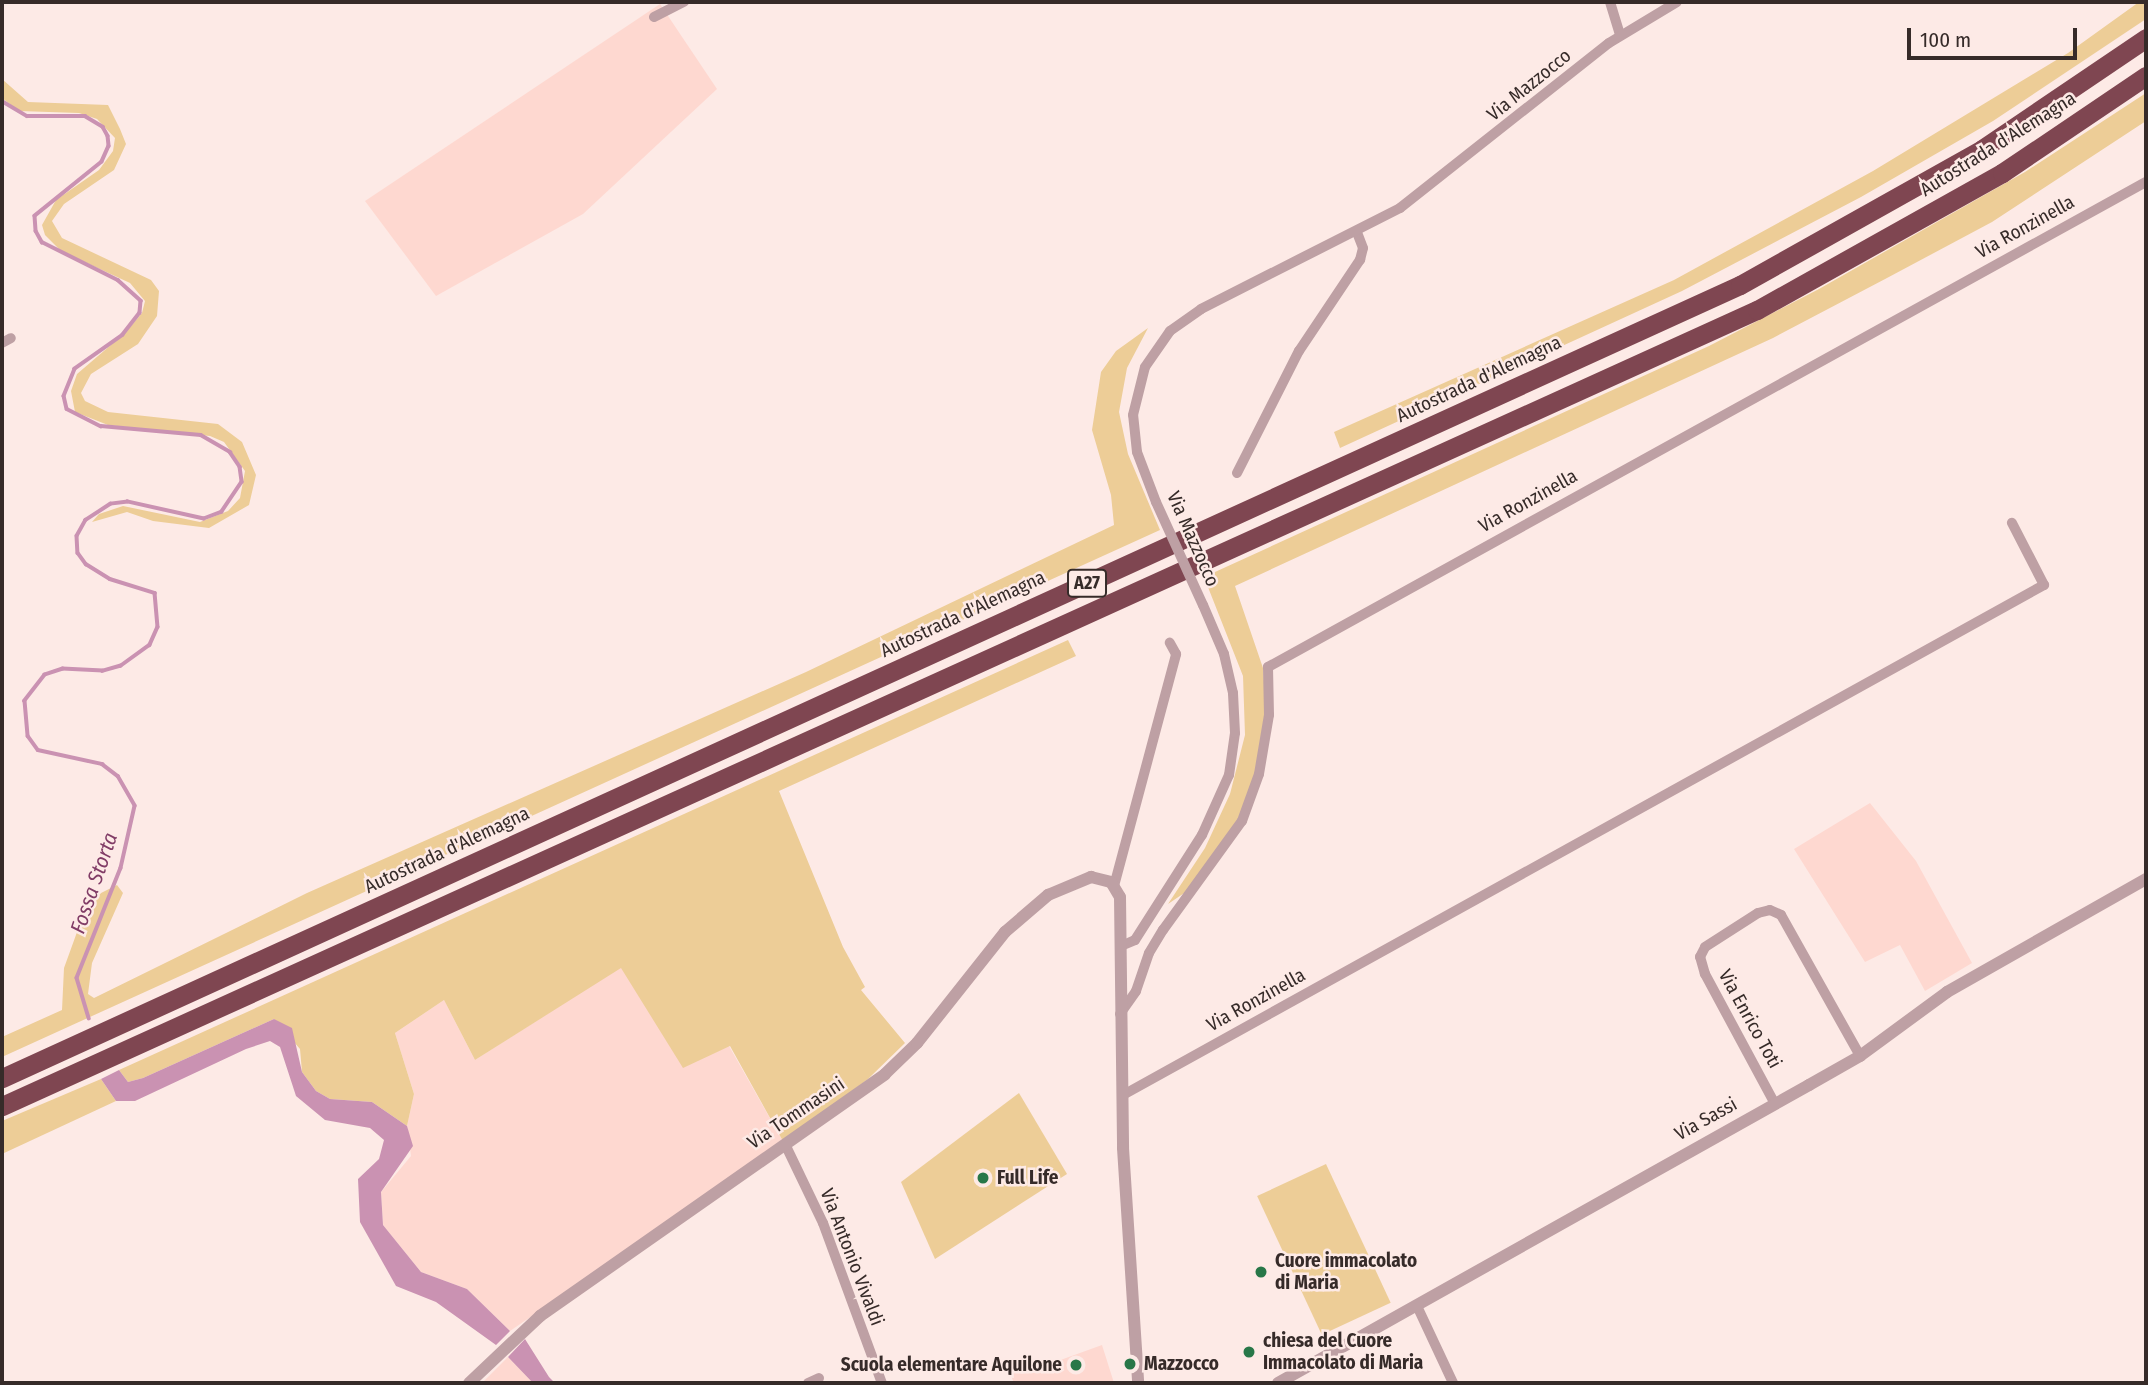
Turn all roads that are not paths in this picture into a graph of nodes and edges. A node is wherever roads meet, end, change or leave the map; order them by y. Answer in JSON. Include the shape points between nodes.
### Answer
{"nodes":[{"id":1,"x":684,"y":2,"type":"edge"},
{"id":2,"x":1610,"y":2,"type":"edge"},
{"id":3,"x":1677,"y":2,"type":"edge"},
{"id":4,"x":654,"y":17,"type":"dead end"},
{"id":5,"x":1620,"y":36,"type":"junction"},
{"id":6,"x":2146,"y":38,"type":"edge"},
{"id":7,"x":2146,"y":76,"type":"edge"},
{"id":8,"x":2146,"y":183,"type":"edge"},
{"id":9,"x":1357,"y":232,"type":"junction"},
{"id":10,"x":1237,"y":473,"type":"dead end"},
{"id":11,"x":2012,"y":523,"type":"dead end"},
{"id":12,"x":1170,"y":643,"type":"dead end"},
{"id":13,"x":2146,"y":879,"type":"edge"},
{"id":14,"x":1117,"y":891,"type":"junction"},
{"id":15,"x":1121,"y":946,"type":"junction"},
{"id":16,"x":1120,"y":1014,"type":"junction"},
{"id":17,"x":1860,"y":1056,"type":"junction"},
{"id":18,"x":2,"y":1078,"type":"edge"},
{"id":19,"x":1123,"y":1095,"type":"junction"},
{"id":20,"x":1775,"y":1104,"type":"junction"},
{"id":21,"x":2,"y":1106,"type":"edge"},
{"id":22,"x":785,"y":1144,"type":"junction"},
{"id":23,"x":1417,"y":1306,"type":"junction"},
{"id":24,"x":469,"y":1383,"type":"edge"},
{"id":25,"x":882,"y":1383,"type":"edge"},
{"id":26,"x":1138,"y":1383,"type":"edge"},
{"id":27,"x":1278,"y":1383,"type":"edge"},
{"id":28,"x":1453,"y":1383,"type":"edge"}],
"edges":[{"from":1,"to":4,"type":"street"},
{"from":2,"to":5,"type":"street"},
{"from":3,"to":5,"type":"street","name":"Via Mazzocco"},
{"from":5,"to":9,"type":"street","name":"Via Mazzocco","via":[[1416,197]]},
{"from":6,"to":18,"type":"highway","name":"Autostrada d'Alemagna","number":"A27","via":[[1982,149],[1740,285]]},
{"from":7,"to":21,"type":"highway","name":"Autostrada d'Alemagna","number":"A27","via":[[2002,173],[1757,310]]},
{"from":8,"to":16,"type":"street","name":"Via Ronzinella","via":[[1268,667],[1263,750],[1242,821],[1163,930],[1136,991]]},
{"from":9,"to":10,"type":"street","via":[[1363,248],[1360,260],[1299,351]]},
{"from":9,"to":15,"type":"street","name":"Via Mazzocco","bridge":true,"via":[[1201,309],[1158,345],[1138,384],[1133,425],[1137,452],[1224,654],[1233,692],[1235,733],[1229,775],[1219,803],[1135,940]]},
{"from":11,"to":19,"type":"street","name":"Via Ronzinella","via":[[2043,585]]},
{"from":12,"to":14,"type":"street","via":[[1176,654]]},
{"from":13,"to":17,"type":"street","name":"Via Sassi","via":[[1947,992]]},
{"from":14,"to":15,"type":"street"},
{"from":14,"to":22,"type":"street","name":"Via Tommasini","via":[[1104,878],[1077,880],[1035,905],[1006,932],[893,1066]]},
{"from":15,"to":16,"type":"street"},
{"from":16,"to":19,"type":"street"},
{"from":17,"to":20,"type":"street","name":"Via Sassi"},
{"from":17,"to":20,"type":"street","name":"Via Enrico Toti","via":[[1781,915],[1770,910],[1758,914],[1705,947],[1700,957]]},
{"from":19,"to":26,"type":"street"},
{"from":20,"to":23,"type":"street","name":"Via Sassi"},
{"from":22,"to":24,"type":"street","name":"Via Tommasini","via":[[540,1316]]},
{"from":22,"to":25,"type":"street","name":"Via Antonio Vivaldi","via":[[823,1223]]},
{"from":23,"to":27,"type":"street","name":"Via Sassi"},
{"from":23,"to":28,"type":"street"}]}
